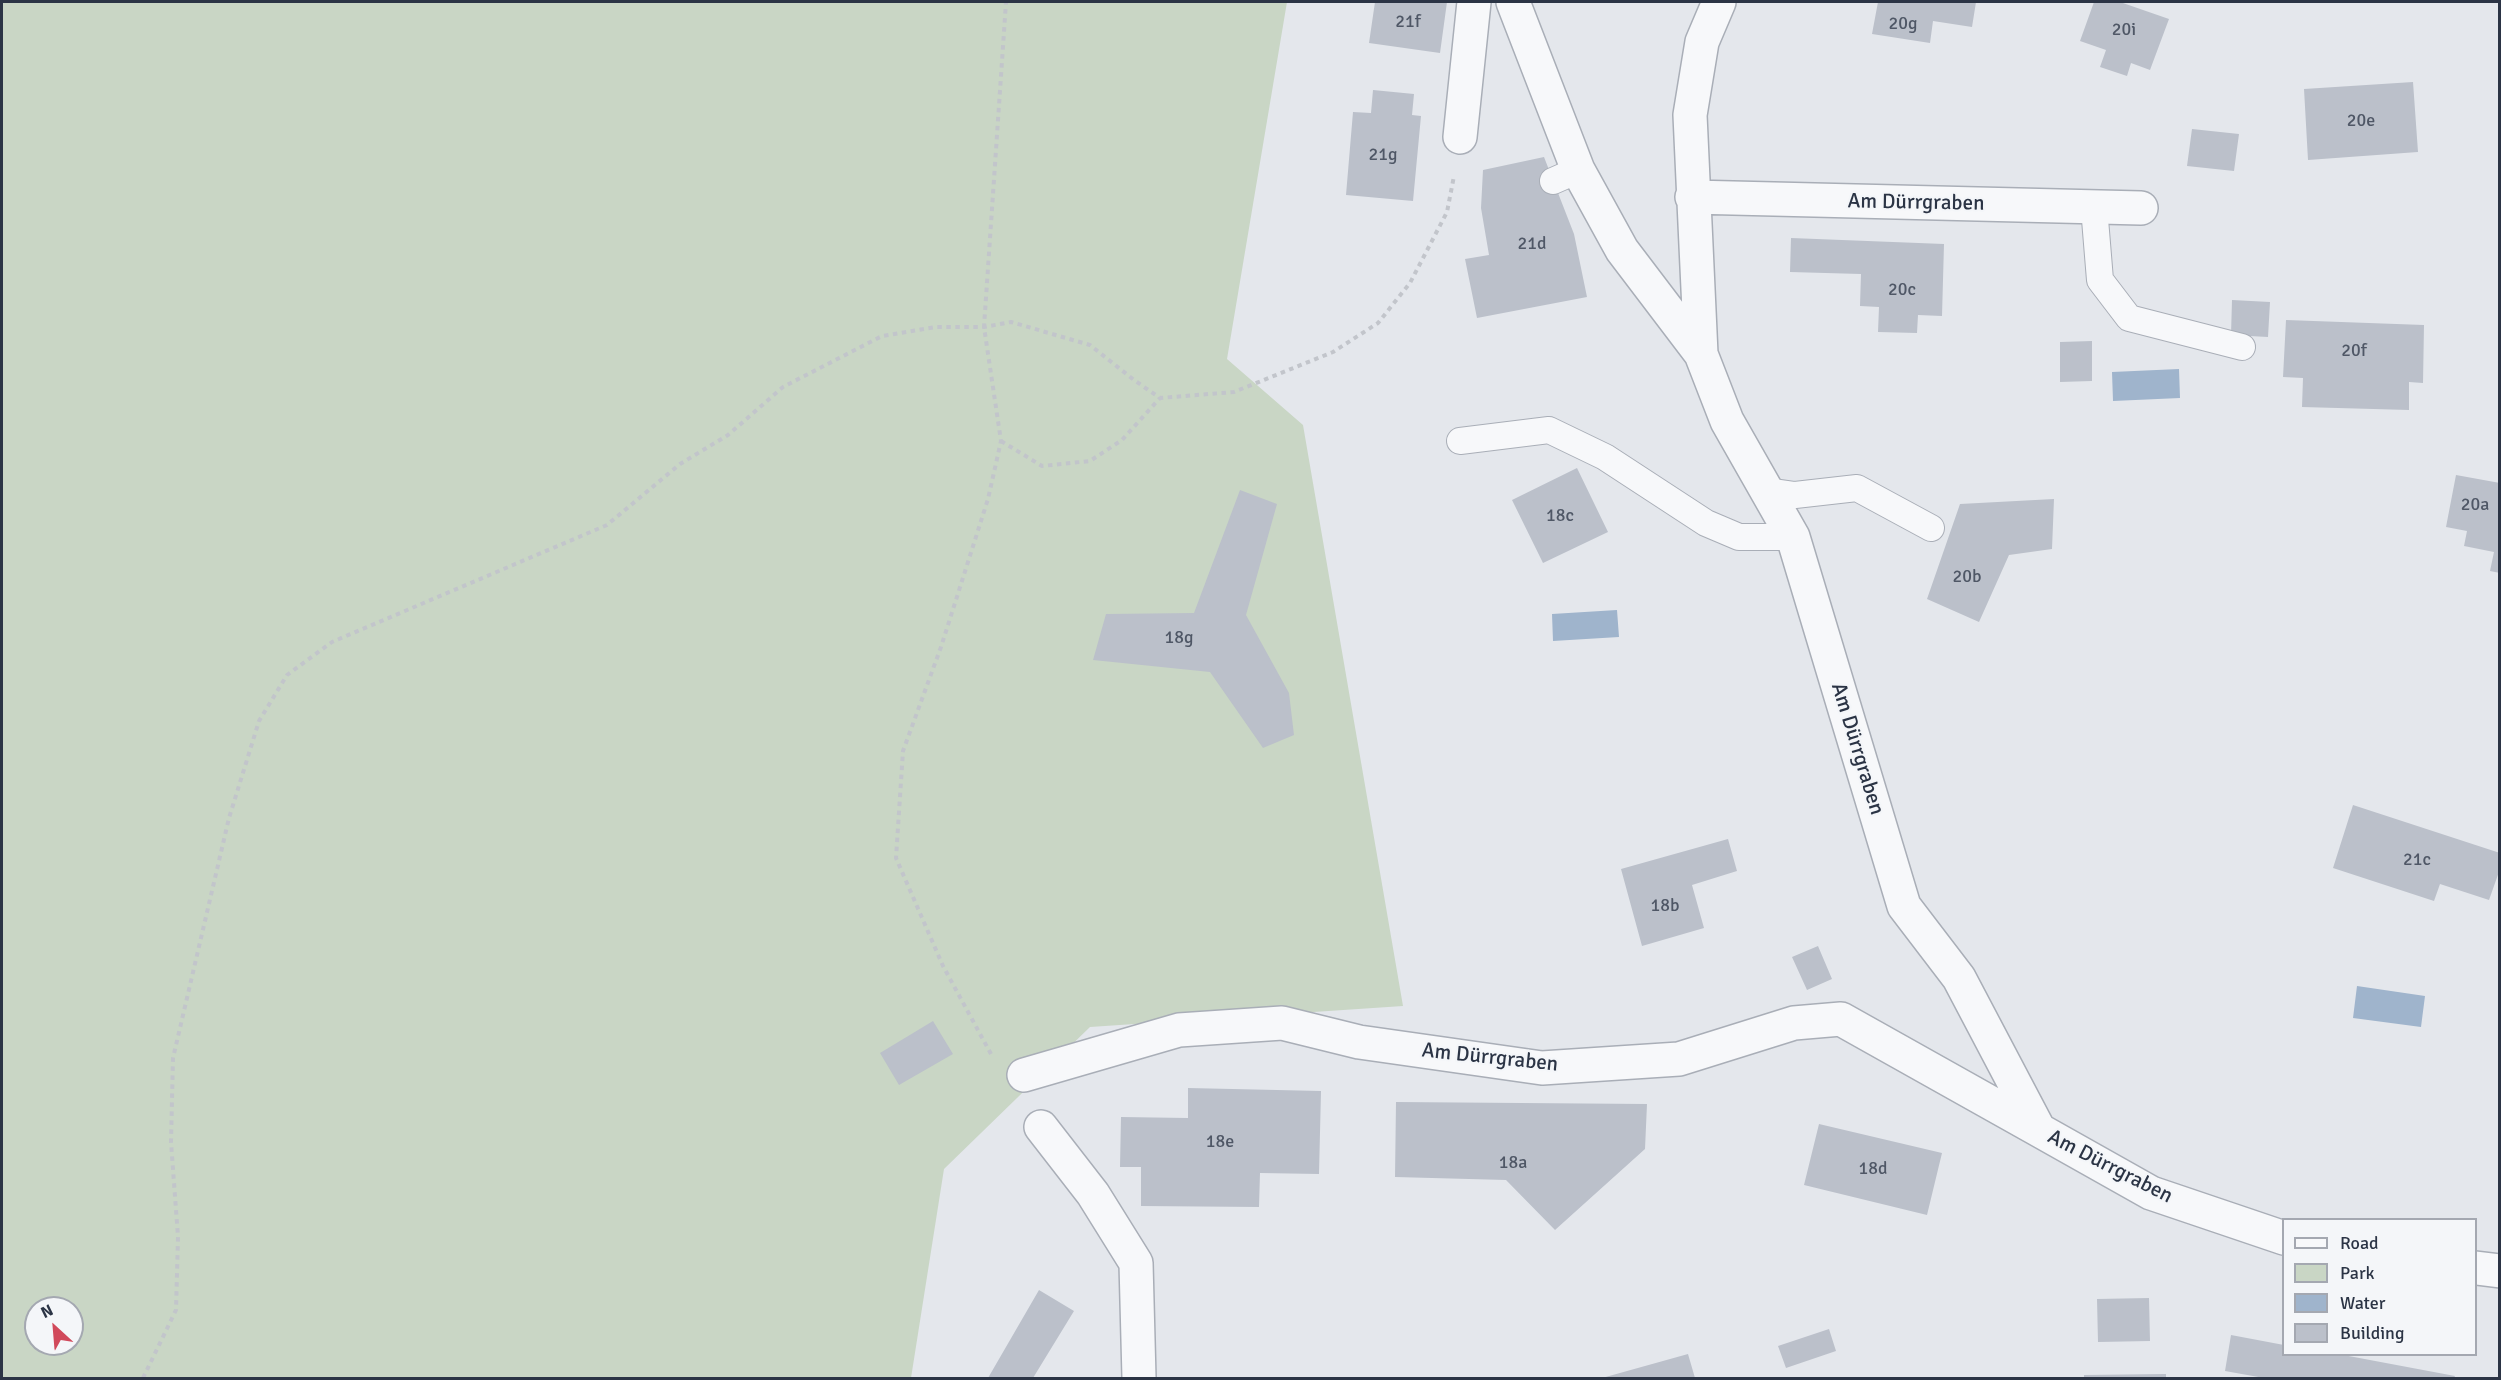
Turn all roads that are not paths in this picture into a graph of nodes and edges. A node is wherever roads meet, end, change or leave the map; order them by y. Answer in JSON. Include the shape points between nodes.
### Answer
{"nodes":[{"id":1,"x":1474,"y":2,"type":"edge"},
{"id":2,"x":1513,"y":2,"type":"edge"},
{"id":3,"x":1719,"y":2,"type":"edge"},
{"id":4,"x":1460,"y":137,"type":"road end"},
{"id":5,"x":1692,"y":197,"type":"junction"},
{"id":6,"x":2094,"y":207,"type":"junction"},
{"id":7,"x":2140,"y":208,"type":"dead end"},
{"id":8,"x":2242,"y":347,"type":"dead end"},
{"id":9,"x":1701,"y":354,"type":"junction"},
{"id":10,"x":1460,"y":441,"type":"dead end"},
{"id":11,"x":1767,"y":491,"type":"junction"},
{"id":12,"x":1931,"y":528,"type":"dead end"},
{"id":13,"x":1793,"y":537,"type":"junction"},
{"id":14,"x":1024,"y":1076,"type":"dead end"},
{"id":15,"x":1041,"y":1127,"type":"dead end"},
{"id":16,"x":2039,"y":1130,"type":"junction"},
{"id":17,"x":2282,"y":1238,"type":"edge"},
{"id":18,"x":2477,"y":1268,"type":"edge"},
{"id":19,"x":2499,"y":1271,"type":"edge"},
{"id":20,"x":1139,"y":1378,"type":"edge"}],
"edges":[{"from":1,"to":4,"type":"street"},
{"from":2,"to":9,"type":"street","name":"Am Dürrgraben","via":[[1566,176]]},
{"from":3,"to":5,"type":"street","name":"Am Dürrgraben","via":[[1702,42],[1690,115]]},
{"from":5,"to":6,"type":"street","name":"Am Dürrgraben"},
{"from":5,"to":9,"type":"street","name":"Am Dürrgraben"},
{"from":6,"to":7,"type":"street","name":"Am Dürrgraben"},
{"from":6,"to":8,"type":"lane","via":[[2100,280],[2129,318]]},
{"from":9,"to":11,"type":"street","name":"Am Dürrgraben","via":[[1727,421]]},
{"from":10,"to":13,"type":"lane","via":[[1549,430],[1605,457],[1706,523],[1739,537]]},
{"from":11,"to":12,"type":"lane","via":[[1795,495],[1857,488]]},
{"from":11,"to":13,"type":"street","name":"Am Dürrgraben"},
{"from":13,"to":16,"type":"street","name":"Am Dürrgraben","via":[[1904,906],[1959,978]]},
{"from":14,"to":16,"type":"street","name":"Am Dürrgraben","via":[[1179,1030],[1282,1023],[1359,1042],[1542,1068],[1679,1059],[1794,1023],[1841,1019]]},
{"from":15,"to":20,"type":"street","via":[[1094,1194],[1136,1263]]},
{"from":16,"to":17,"type":"street","name":"Am Dürrgraben","via":[[2151,1192]]},
{"from":18,"to":19,"type":"street"}]}
